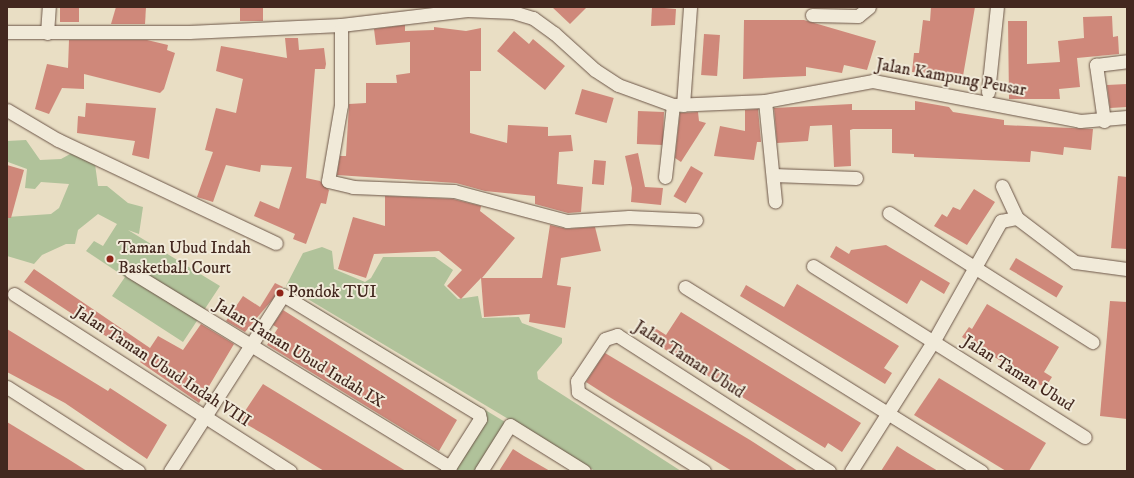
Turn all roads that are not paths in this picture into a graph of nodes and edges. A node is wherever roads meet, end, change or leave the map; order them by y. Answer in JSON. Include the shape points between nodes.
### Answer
{"nodes":[{"id":1,"x":49,"y":7,"type":"edge"},
{"id":2,"x":690,"y":7,"type":"edge"},
{"id":3,"x":869,"y":7,"type":"edge"},
{"id":4,"x":997,"y":7,"type":"edge"},
{"id":5,"x":421,"y":10,"type":"edge"},
{"id":6,"x":812,"y":15,"type":"dead end"},
{"id":7,"x":341,"y":25,"type":"junction"},
{"id":8,"x":7,"y":32,"type":"edge"},
{"id":9,"x":47,"y":33,"type":"junction"},
{"id":10,"x":1127,"y":61,"type":"edge"},
{"id":11,"x":988,"y":92,"type":"dead end"},
{"id":12,"x":765,"y":101,"type":"junction"},
{"id":13,"x":678,"y":105,"type":"junction"},
{"id":14,"x":7,"y":110,"type":"edge"},
{"id":15,"x":1127,"y":117,"type":"edge"},
{"id":16,"x":1104,"y":121,"type":"junction"},
{"id":17,"x":773,"y":175,"type":"junction"},
{"id":18,"x":665,"y":177,"type":"dead end"},
{"id":19,"x":856,"y":178,"type":"dead end"},
{"id":20,"x":1002,"y":186,"type":"dead end"},
{"id":21,"x":775,"y":202,"type":"dead end"},
{"id":22,"x":889,"y":213,"type":"dead end"},
{"id":23,"x":1017,"y":218,"type":"junction"},
{"id":24,"x":696,"y":220,"type":"dead end"},
{"id":25,"x":276,"y":243,"type":"dead end"},
{"id":26,"x":813,"y":266,"type":"dead end"},
{"id":27,"x":975,"y":268,"type":"junction"},
{"id":28,"x":1127,"y":269,"type":"edge"},
{"id":29,"x":130,"y":271,"type":"dead end"},
{"id":30,"x":685,"y":287,"type":"dead end"},
{"id":31,"x":14,"y":294,"type":"dead end"},
{"id":32,"x":933,"y":342,"type":"junction"},
{"id":33,"x":1092,"y":342,"type":"dead end"},
{"id":34,"x":249,"y":346,"type":"junction"},
{"id":35,"x":7,"y":387,"type":"edge"},
{"id":36,"x":887,"y":414,"type":"junction"},
{"id":37,"x":204,"y":417,"type":"junction"},
{"id":38,"x":1084,"y":437,"type":"dead end"},
{"id":39,"x":449,"y":469,"type":"edge"},
{"id":40,"x":138,"y":471,"type":"edge"},
{"id":41,"x":170,"y":471,"type":"edge"},
{"id":42,"x":290,"y":471,"type":"edge"},
{"id":43,"x":481,"y":471,"type":"edge"},
{"id":44,"x":584,"y":471,"type":"edge"},
{"id":45,"x":704,"y":471,"type":"edge"},
{"id":46,"x":829,"y":471,"type":"edge"},
{"id":47,"x":851,"y":471,"type":"edge"},
{"id":48,"x":981,"y":471,"type":"edge"}],
"edges":[{"from":1,"to":9,"type":"street"},
{"from":2,"to":13,"type":"street"},
{"from":3,"to":6,"type":"street","via":[[858,16]]},
{"from":4,"to":11,"type":"street"},
{"from":5,"to":7,"type":"street","name":"Jalan Kampung Peusar"},
{"from":5,"to":13,"type":"street","name":"Jalan Kampung Peusar","via":[[513,12],[533,18],[618,85]]},
{"from":7,"to":9,"type":"street","name":"Jalan Kampung Peusar"},
{"from":7,"to":24,"type":"street","via":[[341,105],[328,181],[354,187],[454,192],[567,222],[629,217]]},
{"from":8,"to":9,"type":"street","name":"Jalan Kampung Peusar"},
{"from":10,"to":16,"type":"street","via":[[1096,65]]},
{"from":12,"to":13,"type":"street","name":"Jalan Kampung Peusar"},
{"from":12,"to":16,"type":"street","name":"Jalan Kampung Peusar","via":[[873,81],[1080,121]]},
{"from":12,"to":17,"type":"street"},
{"from":13,"to":18,"type":"street"},
{"from":14,"to":25,"type":"street","via":[[58,140]]},
{"from":15,"to":16,"type":"street","name":"Jalan Kampung Peusar"},
{"from":17,"to":19,"type":"street"},
{"from":17,"to":21,"type":"street"},
{"from":20,"to":23,"type":"street"},
{"from":22,"to":27,"type":"street"},
{"from":23,"to":27,"type":"street","via":[[1001,222]]},
{"from":23,"to":28,"type":"street","via":[[1075,262]]},
{"from":26,"to":32,"type":"street","name":"Jalan Taman Ubud"},
{"from":27,"to":32,"type":"street"},
{"from":27,"to":33,"type":"street"},
{"from":29,"to":34,"type":"street","name":"Jalan Taman Ubud Indah IX"},
{"from":30,"to":36,"type":"street"},
{"from":31,"to":37,"type":"street","name":"Jalan Taman Ubud Indah VIII"},
{"from":32,"to":36,"type":"street"},
{"from":32,"to":38,"type":"street","name":"Jalan Taman Ubud"},
{"from":34,"to":37,"type":"street"},
{"from":34,"to":39,"type":"street","name":"Jalan Taman Ubud Indah IX"},
{"from":34,"to":39,"type":"street","via":[[283,295],[480,416]]},
{"from":35,"to":40,"type":"street"},
{"from":36,"to":47,"type":"street"},
{"from":36,"to":48,"type":"street"},
{"from":37,"to":41,"type":"street"},
{"from":37,"to":42,"type":"street","name":"Jalan Taman Ubud Indah VIII"},
{"from":43,"to":44,"type":"street","via":[[510,425]]},
{"from":45,"to":46,"type":"street","name":"Jalan Taman Ubud","via":[[578,392],[577,381],[605,339],[617,335]]}]}
